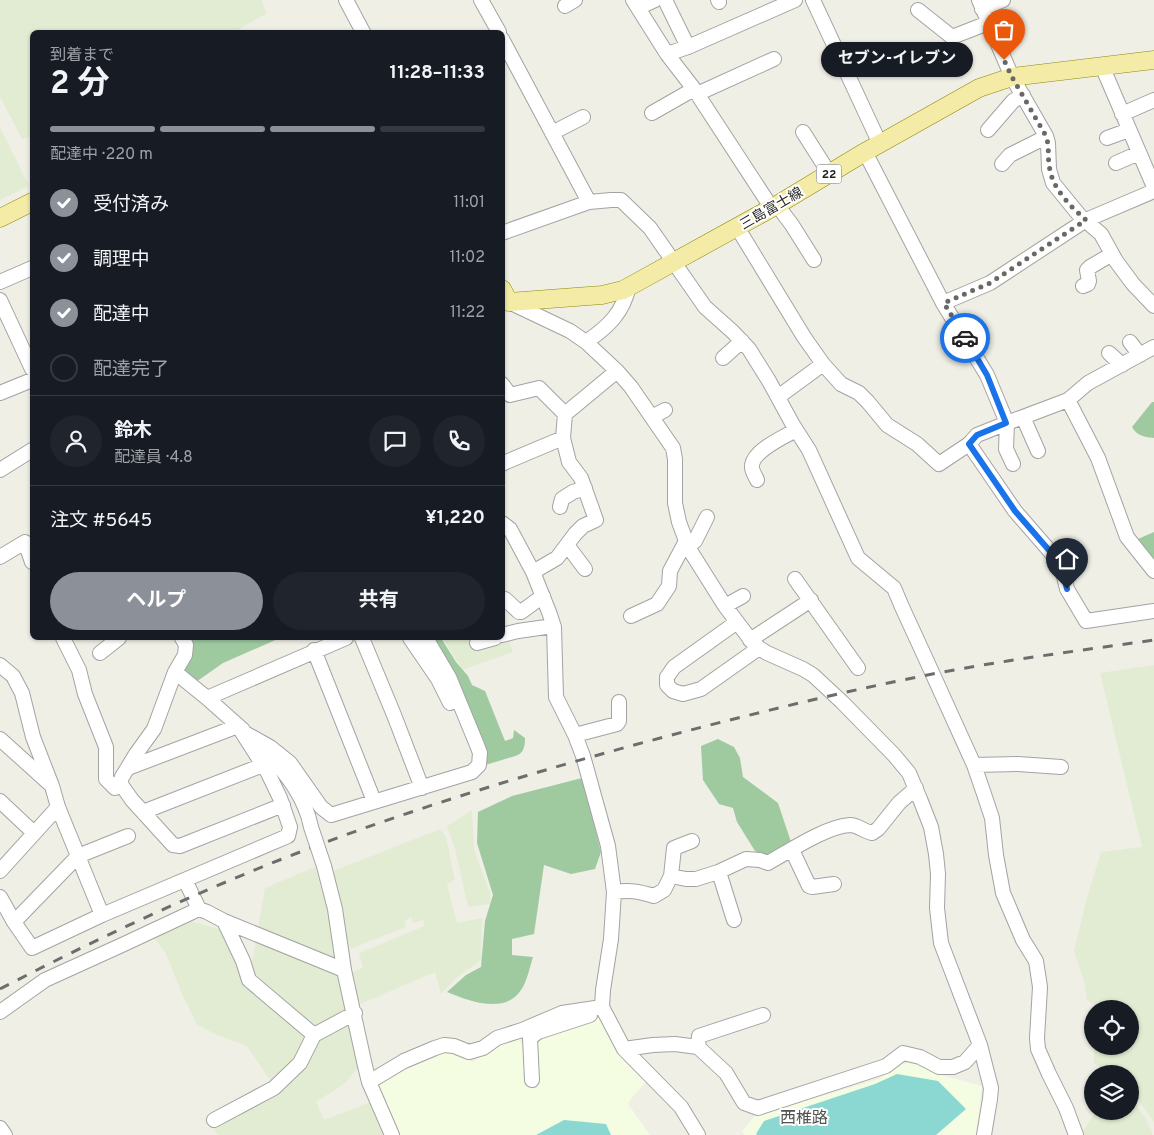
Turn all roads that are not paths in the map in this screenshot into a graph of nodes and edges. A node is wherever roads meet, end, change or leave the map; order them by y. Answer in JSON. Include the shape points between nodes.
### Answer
{"nodes":[{"id":1,"x":346,"y":0,"type":"edge"},
{"id":2,"x":482,"y":0,"type":"edge"},
{"id":3,"x":656,"y":0,"type":"edge"},
{"id":4,"x":665,"y":0,"type":"edge"},
{"id":5,"x":795,"y":0,"type":"edge"},
{"id":6,"x":813,"y":0,"type":"edge"},
{"id":7,"x":1003,"y":0,"type":"edge"},
{"id":8,"x":636,"y":4,"type":"edge"},
{"id":9,"x":981,"y":4,"type":"edge"},
{"id":10,"x":918,"y":10,"type":"dead end"},
{"id":11,"x":988,"y":23,"type":"junction"},
{"id":12,"x":362,"y":30,"type":"edge"},
{"id":13,"x":498,"y":30,"type":"edge"},
{"id":14,"x":505,"y":45,"type":"edge"},
{"id":15,"x":688,"y":46,"type":"junction"},
{"id":16,"x":668,"y":54,"type":"junction"},
{"id":17,"x":774,"y":59,"type":"dead end"},
{"id":18,"x":1154,"y":60,"type":"edge"},
{"id":19,"x":1102,"y":66,"type":"junction"},
{"id":20,"x":1012,"y":77,"type":"junction"},
{"id":21,"x":696,"y":91,"type":"junction"},
{"id":22,"x":1023,"y":95,"type":"junction"},
{"id":23,"x":1154,"y":100,"type":"edge"},
{"id":24,"x":652,"y":113,"type":"dead end"},
{"id":25,"x":1122,"y":114,"type":"junction"},
{"id":26,"x":583,"y":117,"type":"dead end"},
{"id":27,"x":988,"y":130,"type":"dead end"},
{"id":28,"x":1129,"y":130,"type":"junction"},
{"id":29,"x":803,"y":132,"type":"dead end"},
{"id":30,"x":552,"y":134,"type":"junction"},
{"id":31,"x":1046,"y":137,"type":"junction"},
{"id":32,"x":1107,"y":138,"type":"dead end"},
{"id":33,"x":872,"y":148,"type":"junction"},
{"id":34,"x":1139,"y":153,"type":"junction"},
{"id":35,"x":1116,"y":163,"type":"dead end"},
{"id":36,"x":1002,"y":164,"type":"dead end"},
{"id":37,"x":829,"y":173,"type":"junction"},
{"id":38,"x":1154,"y":187,"type":"edge"},
{"id":39,"x":1154,"y":191,"type":"edge"},
{"id":40,"x":589,"y":202,"type":"junction"},
{"id":41,"x":30,"y":203,"type":"edge"},
{"id":42,"x":774,"y":206,"type":"junction"},
{"id":43,"x":0,"y":218,"type":"edge"},
{"id":44,"x":1086,"y":220,"type":"junction"},
{"id":45,"x":737,"y":227,"type":"junction"},
{"id":46,"x":505,"y":232,"type":"edge"},
{"id":47,"x":1112,"y":254,"type":"junction"},
{"id":48,"x":814,"y":260,"type":"dead end"},
{"id":49,"x":674,"y":262,"type":"junction"},
{"id":50,"x":30,"y":269,"type":"edge"},
{"id":51,"x":0,"y":282,"type":"edge"},
{"id":52,"x":629,"y":286,"type":"junction"},
{"id":53,"x":1084,"y":286,"type":"dead end"},
{"id":54,"x":505,"y":297,"type":"edge"},
{"id":55,"x":0,"y":300,"type":"edge"},
{"id":56,"x":944,"y":303,"type":"junction"},
{"id":57,"x":1154,"y":306,"type":"edge"},
{"id":58,"x":742,"y":341,"type":"junction"},
{"id":59,"x":586,"y":342,"type":"junction"},
{"id":60,"x":1130,"y":342,"type":"dead end"},
{"id":61,"x":1154,"y":348,"type":"edge"},
{"id":62,"x":1109,"y":353,"type":"dead end"},
{"id":63,"x":1140,"y":355,"type":"junction"},
{"id":64,"x":722,"y":358,"type":"dead end"},
{"id":65,"x":823,"y":364,"type":"junction"},
{"id":66,"x":1122,"y":365,"type":"junction"},
{"id":67,"x":617,"y":371,"type":"junction"},
{"id":68,"x":30,"y":377,"type":"edge"},
{"id":69,"x":30,"y":380,"type":"edge"},
{"id":70,"x":505,"y":388,"type":"edge"},
{"id":71,"x":0,"y":393,"type":"edge"},
{"id":72,"x":778,"y":397,"type":"junction"},
{"id":73,"x":1068,"y":400,"type":"junction"},
{"id":74,"x":665,"y":410,"type":"dead end"},
{"id":75,"x":565,"y":414,"type":"junction"},
{"id":76,"x":652,"y":417,"type":"junction"},
{"id":77,"x":1023,"y":417,"type":"junction"},
{"id":78,"x":1006,"y":423,"type":"junction"},
{"id":79,"x":796,"y":430,"type":"junction"},
{"id":80,"x":562,"y":438,"type":"junction"},
{"id":81,"x":969,"y":444,"type":"junction"},
{"id":82,"x":30,"y":451,"type":"edge"},
{"id":83,"x":1038,"y":451,"type":"dead end"},
{"id":84,"x":505,"y":462,"type":"edge"},
{"id":85,"x":1014,"y":464,"type":"dead end"},
{"id":86,"x":0,"y":470,"type":"edge"},
{"id":87,"x":757,"y":480,"type":"dead end"},
{"id":88,"x":585,"y":488,"type":"junction"},
{"id":89,"x":560,"y":508,"type":"dead end"},
{"id":90,"x":707,"y":517,"type":"dead end"},
{"id":91,"x":505,"y":525,"type":"edge"},
{"id":92,"x":30,"y":539,"type":"edge"},
{"id":93,"x":687,"y":544,"type":"junction"},
{"id":94,"x":567,"y":545,"type":"junction"},
{"id":95,"x":0,"y":557,"type":"edge"},
{"id":96,"x":586,"y":569,"type":"dead end"},
{"id":97,"x":1154,"y":571,"type":"edge"},
{"id":98,"x":533,"y":572,"type":"junction"},
{"id":99,"x":795,"y":579,"type":"dead end"},
{"id":100,"x":543,"y":596,"type":"junction"},
{"id":101,"x":743,"y":596,"type":"dead end"},
{"id":102,"x":505,"y":599,"type":"dead end"},
{"id":103,"x":810,"y":600,"type":"junction"},
{"id":104,"x":725,"y":606,"type":"junction"},
{"id":105,"x":1154,"y":611,"type":"edge"},
{"id":106,"x":631,"y":616,"type":"dead end"},
{"id":107,"x":737,"y":622,"type":"junction"},
{"id":108,"x":553,"y":626,"type":"junction"},
{"id":109,"x":505,"y":634,"type":"edge"},
{"id":110,"x":64,"y":640,"type":"edge"},
{"id":111,"x":116,"y":640,"type":"edge"},
{"id":112,"x":183,"y":640,"type":"edge"},
{"id":113,"x":341,"y":640,"type":"edge"},
{"id":114,"x":363,"y":640,"type":"edge"},
{"id":115,"x":411,"y":640,"type":"edge"},
{"id":116,"x":427,"y":640,"type":"edge"},
{"id":117,"x":488,"y":640,"type":"edge"},
{"id":118,"x":477,"y":643,"type":"dead end"},
{"id":119,"x":755,"y":644,"type":"junction"},
{"id":120,"x":314,"y":650,"type":"junction"},
{"id":121,"x":100,"y":653,"type":"dead end"},
{"id":122,"x":0,"y":665,"type":"edge"},
{"id":123,"x":858,"y":668,"type":"dead end"},
{"id":124,"x":175,"y":672,"type":"junction"},
{"id":125,"x":207,"y":698,"type":"junction"},
{"id":126,"x":619,"y":702,"type":"dead end"},
{"id":127,"x":242,"y":729,"type":"junction"},
{"id":128,"x":575,"y":735,"type":"junction"},
{"id":129,"x":0,"y":740,"type":"edge"},
{"id":130,"x":263,"y":765,"type":"junction"},
{"id":131,"x":479,"y":765,"type":"junction"},
{"id":132,"x":974,"y":765,"type":"junction"},
{"id":133,"x":128,"y":768,"type":"junction"},
{"id":134,"x":1061,"y":768,"type":"dead end"},
{"id":135,"x":120,"y":783,"type":"junction"},
{"id":136,"x":52,"y":786,"type":"junction"},
{"id":137,"x":422,"y":788,"type":"junction"},
{"id":138,"x":916,"y":788,"type":"junction"},
{"id":139,"x":0,"y":801,"type":"edge"},
{"id":140,"x":374,"y":801,"type":"junction"},
{"id":141,"x":282,"y":805,"type":"junction"},
{"id":142,"x":58,"y":807,"type":"junction"},
{"id":143,"x":144,"y":812,"type":"junction"},
{"id":144,"x":34,"y":833,"type":"junction"},
{"id":145,"x":128,"y":836,"type":"dead end"},
{"id":146,"x":692,"y":841,"type":"dead end"},
{"id":147,"x":792,"y":850,"type":"junction"},
{"id":148,"x":78,"y":856,"type":"junction"},
{"id":149,"x":0,"y":872,"type":"edge"},
{"id":150,"x":719,"y":872,"type":"junction"},
{"id":151,"x":671,"y":876,"type":"junction"},
{"id":152,"x":185,"y":880,"type":"junction"},
{"id":153,"x":834,"y":884,"type":"dead end"},
{"id":154,"x":614,"y":892,"type":"junction"},
{"id":155,"x":0,"y":897,"type":"edge"},
{"id":156,"x":199,"y":909,"type":"junction"},
{"id":157,"x":102,"y":915,"type":"junction"},
{"id":158,"x":734,"y":920,"type":"dead end"},
{"id":159,"x":14,"y":922,"type":"junction"},
{"id":160,"x":224,"y":922,"type":"junction"},
{"id":161,"x":344,"y":970,"type":"junction"},
{"id":162,"x":597,"y":1008,"type":"junction"},
{"id":163,"x":0,"y":1012,"type":"edge"},
{"id":164,"x":355,"y":1014,"type":"junction"},
{"id":165,"x":763,"y":1015,"type":"dead end"},
{"id":166,"x":314,"y":1035,"type":"junction"},
{"id":167,"x":980,"y":1045,"type":"junction"},
{"id":168,"x":698,"y":1047,"type":"junction"},
{"id":169,"x":624,"y":1049,"type":"junction"},
{"id":170,"x":532,"y":1080,"type":"dead end"},
{"id":171,"x":369,"y":1082,"type":"junction"},
{"id":172,"x":214,"y":1120,"type":"dead end"},
{"id":173,"x":0,"y":1128,"type":"edge"},
{"id":174,"x":6,"y":1135,"type":"edge"},
{"id":175,"x":392,"y":1135,"type":"edge"},
{"id":176,"x":698,"y":1135,"type":"edge"},
{"id":177,"x":984,"y":1135,"type":"edge"},
{"id":178,"x":1076,"y":1135,"type":"edge"}],
"edges":[{"from":1,"to":12,"type":"street"},
{"from":2,"to":13,"type":"street"},
{"from":3,"to":8,"type":"street"},
{"from":4,"to":15,"type":"street"},
{"from":5,"to":15,"type":"street"},
{"from":6,"to":33,"type":"street"},
{"from":7,"to":9,"type":"street"},
{"from":8,"to":16,"type":"street"},
{"from":9,"to":11,"type":"street"},
{"from":10,"to":11,"type":"street","via":[[952,37]]},
{"from":11,"to":20,"type":"street"},
{"from":14,"to":30,"type":"street"},
{"from":15,"to":16,"type":"street"},
{"from":16,"to":21,"type":"street"},
{"from":17,"to":21,"type":"street"},
{"from":18,"to":19,"type":"main road","name":"三島富士線","number":"22"},
{"from":19,"to":20,"type":"main road","name":"三島富士線","number":"22"},
{"from":19,"to":25,"type":"street"},
{"from":20,"to":22,"type":"street"},
{"from":20,"to":33,"type":"main road","name":"三島富士線","number":"22","via":[[979,88]]},
{"from":21,"to":24,"type":"street"},
{"from":21,"to":42,"type":"street"},
{"from":22,"to":27,"type":"street","via":[[1014,100]]},
{"from":22,"to":31,"type":"street"},
{"from":23,"to":25,"type":"street"},
{"from":25,"to":28,"type":"street"},
{"from":26,"to":30,"type":"street"},
{"from":28,"to":32,"type":"street"},
{"from":28,"to":34,"type":"street"},
{"from":29,"to":37,"type":"street"},
{"from":30,"to":40,"type":"street"},
{"from":31,"to":36,"type":"street","via":[[1010,155]]},
{"from":31,"to":44,"type":"street","via":[[1053,183]]},
{"from":33,"to":37,"type":"main road","name":"三島富士線","number":"22"},
{"from":33,"to":56,"type":"street"},
{"from":34,"to":35,"type":"street"},
{"from":34,"to":38,"type":"street"},
{"from":37,"to":42,"type":"main road","name":"三島富士線","number":"22"},
{"from":39,"to":44,"type":"street"},
{"from":40,"to":46,"type":"street"},
{"from":40,"to":49,"type":"street","via":[[621,200],[650,228]]},
{"from":41,"to":43,"type":"main road"},
{"from":42,"to":45,"type":"main road","name":"三島富士線","number":"22"},
{"from":42,"to":48,"type":"street","via":[[792,225]]},
{"from":44,"to":47,"type":"street","via":[[1101,234]]},
{"from":44,"to":56,"type":"street","via":[[990,283]]},
{"from":45,"to":49,"type":"main road","name":"三島富士線","number":"22"},
{"from":45,"to":65,"type":"street"},
{"from":47,"to":53,"type":"street","via":[[1087,270],[1089,281]]},
{"from":47,"to":57,"type":"street","via":[[1133,284]]},
{"from":49,"to":52,"type":"main road","name":"三島富士線","number":"22"},
{"from":49,"to":58,"type":"street","via":[[705,307]]},
{"from":50,"to":51,"type":"street"},
{"from":52,"to":54,"type":"main road","name":"三島富士線","number":"22","via":[[602,295]]},
{"from":52,"to":59,"type":"street","via":[[621,310]]},
{"from":54,"to":59,"type":"street"},
{"from":55,"to":68,"type":"street"},
{"from":56,"to":78,"type":"street","via":[[987,375]]},
{"from":58,"to":64,"type":"street"},
{"from":58,"to":72,"type":"street"},
{"from":59,"to":67,"type":"street"},
{"from":60,"to":63,"type":"street"},
{"from":61,"to":63,"type":"street"},
{"from":62,"to":66,"type":"street"},
{"from":63,"to":66,"type":"street"},
{"from":65,"to":72,"type":"street"},
{"from":65,"to":81,"type":"street","via":[[841,384],[868,402],[887,426],[917,444],[939,464]]},
{"from":66,"to":73,"type":"street","via":[[1088,383]]},
{"from":67,"to":75,"type":"street"},
{"from":67,"to":76,"type":"street"},
{"from":69,"to":71,"type":"street"},
{"from":70,"to":75,"type":"street","via":[[510,395],[539,388]]},
{"from":72,"to":79,"type":"street"},
{"from":73,"to":77,"type":"street"},
{"from":73,"to":97,"type":"street","via":[[1098,458],[1127,538]]},
{"from":74,"to":76,"type":"street"},
{"from":75,"to":80,"type":"street"},
{"from":76,"to":93,"type":"street","via":[[672,448],[675,459],[674,502]]},
{"from":77,"to":78,"type":"street"},
{"from":77,"to":83,"type":"street"},
{"from":78,"to":81,"type":"street","via":[[977,435]]},
{"from":78,"to":85,"type":"street","via":[[1006,449]]},
{"from":79,"to":87,"type":"street","via":[[766,447],[753,460],[751,465]]},
{"from":79,"to":132,"type":"street","via":[[809,450],[858,558],[894,588]]},
{"from":80,"to":84,"type":"street"},
{"from":80,"to":88,"type":"street","via":[[569,462]]},
{"from":81,"to":105,"type":"street","via":[[1015,511],[1061,564],[1067,589],[1086,622]]},
{"from":82,"to":86,"type":"street"},
{"from":88,"to":89,"type":"street","via":[[562,499]]},
{"from":88,"to":94,"type":"street","via":[[596,520],[583,526]]},
{"from":90,"to":93,"type":"street","via":[[694,541]]},
{"from":91,"to":98,"type":"street"},
{"from":92,"to":95,"type":"street"},
{"from":93,"to":104,"type":"street"},
{"from":93,"to":106,"type":"street","via":[[670,571],[669,586],[657,604]]},
{"from":94,"to":96,"type":"street"},
{"from":94,"to":98,"type":"street","via":[[556,558]]},
{"from":98,"to":100,"type":"street"},
{"from":99,"to":103,"type":"street"},
{"from":100,"to":102,"type":"street","via":[[521,612]]},
{"from":100,"to":108,"type":"street"},
{"from":101,"to":104,"type":"street"},
{"from":103,"to":119,"type":"street"},
{"from":103,"to":123,"type":"street"},
{"from":104,"to":107,"type":"street"},
{"from":107,"to":119,"type":"street"},
{"from":107,"to":119,"type":"street","via":[[674,667],[667,677],[667,684],[673,691],[683,694],[701,689]]},
{"from":108,"to":109,"type":"street"},
{"from":108,"to":128,"type":"street","via":[[556,697]]},
{"from":110,"to":135,"type":"street","via":[[79,670],[106,747],[106,779],[115,788]]},
{"from":111,"to":121,"type":"street"},
{"from":112,"to":124,"type":"street","via":[[185,655]]},
{"from":113,"to":120,"type":"street"},
{"from":114,"to":137,"type":"street"},
{"from":115,"to":131,"type":"street","via":[[438,678]]},
{"from":116,"to":131,"type":"street","via":[[448,677],[477,745]]},
{"from":117,"to":118,"type":"street"},
{"from":119,"to":138,"type":"street","via":[[813,675],[894,755]]},
{"from":120,"to":125,"type":"street"},
{"from":120,"to":140,"type":"street"},
{"from":122,"to":136,"type":"street","via":[[13,676],[22,693],[33,737]]},
{"from":124,"to":125,"type":"street"},
{"from":124,"to":133,"type":"street","via":[[154,729]]},
{"from":125,"to":127,"type":"street"},
{"from":126,"to":128,"type":"street","via":[[617,724]]},
{"from":127,"to":130,"type":"street"},
{"from":127,"to":133,"type":"street"},
{"from":127,"to":140,"type":"street","via":[[290,763],[320,807],[331,816]]},
{"from":127,"to":161,"type":"street","bridge":true,"via":[[276,762],[308,814],[336,908]]},
{"from":128,"to":154,"type":"street","via":[[608,846]]},
{"from":129,"to":136,"type":"street"},
{"from":130,"to":141,"type":"street"},
{"from":130,"to":143,"type":"street"},
{"from":131,"to":137,"type":"street","via":[[472,772]]},
{"from":132,"to":134,"type":"street","via":[[1018,764]]},
{"from":132,"to":178,"type":"street","via":[[992,818],[1003,894],[1023,940],[1036,960],[1040,987],[1038,1049]]},
{"from":133,"to":135,"type":"street"},
{"from":135,"to":143,"type":"street"},
{"from":136,"to":142,"type":"street"},
{"from":137,"to":140,"type":"street"},
{"from":138,"to":147,"type":"street","via":[[872,833],[853,825],[836,827]]},
{"from":138,"to":167,"type":"street","via":[[931,827],[936,854],[941,943]]},
{"from":139,"to":144,"type":"street"},
{"from":141,"to":143,"type":"street","via":[[180,846],[173,845]]},
{"from":141,"to":152,"type":"street","via":[[290,827],[288,836]]},
{"from":142,"to":144,"type":"street"},
{"from":142,"to":148,"type":"street"},
{"from":144,"to":149,"type":"street"},
{"from":145,"to":148,"type":"street"},
{"from":146,"to":151,"type":"street","via":[[674,848]]},
{"from":147,"to":150,"type":"street","via":[[768,863],[746,859]]},
{"from":147,"to":153,"type":"street","via":[[809,886]]},
{"from":148,"to":157,"type":"street"},
{"from":148,"to":159,"type":"street"},
{"from":150,"to":151,"type":"street","via":[[696,879]]},
{"from":150,"to":158,"type":"street"},
{"from":151,"to":154,"type":"street","via":[[664,890],[654,896],[630,890]]},
{"from":152,"to":156,"type":"street"},
{"from":152,"to":157,"type":"street"},
{"from":154,"to":162,"type":"street","via":[[611,939]]},
{"from":155,"to":159,"type":"street"},
{"from":156,"to":160,"type":"street"},
{"from":156,"to":163,"type":"street","via":[[45,980]]},
{"from":157,"to":159,"type":"street","via":[[32,948]]},
{"from":160,"to":161,"type":"street"},
{"from":160,"to":166,"type":"street","via":[[250,980]]},
{"from":161,"to":164,"type":"street"},
{"from":162,"to":169,"type":"street"},
{"from":162,"to":170,"type":"street","via":[[591,1014],[538,1032],[530,1038]]},
{"from":162,"to":171,"type":"street","via":[[562,1013],[469,1052],[444,1045],[404,1061]]},
{"from":164,"to":166,"type":"street"},
{"from":164,"to":171,"type":"street"},
{"from":165,"to":168,"type":"street","via":[[699,1036]]},
{"from":166,"to":172,"type":"street","via":[[300,1063],[274,1088]]},
{"from":167,"to":168,"type":"street","via":[[964,1062],[953,1067],[940,1067],[903,1053],[886,1066],[758,1108],[744,1103],[726,1073]]},
{"from":167,"to":177,"type":"street","via":[[991,1088]]},
{"from":168,"to":169,"type":"street","via":[[675,1044]]},
{"from":169,"to":176,"type":"street","via":[[681,1107]]},
{"from":171,"to":175,"type":"street"},
{"from":173,"to":174,"type":"street"}]}
